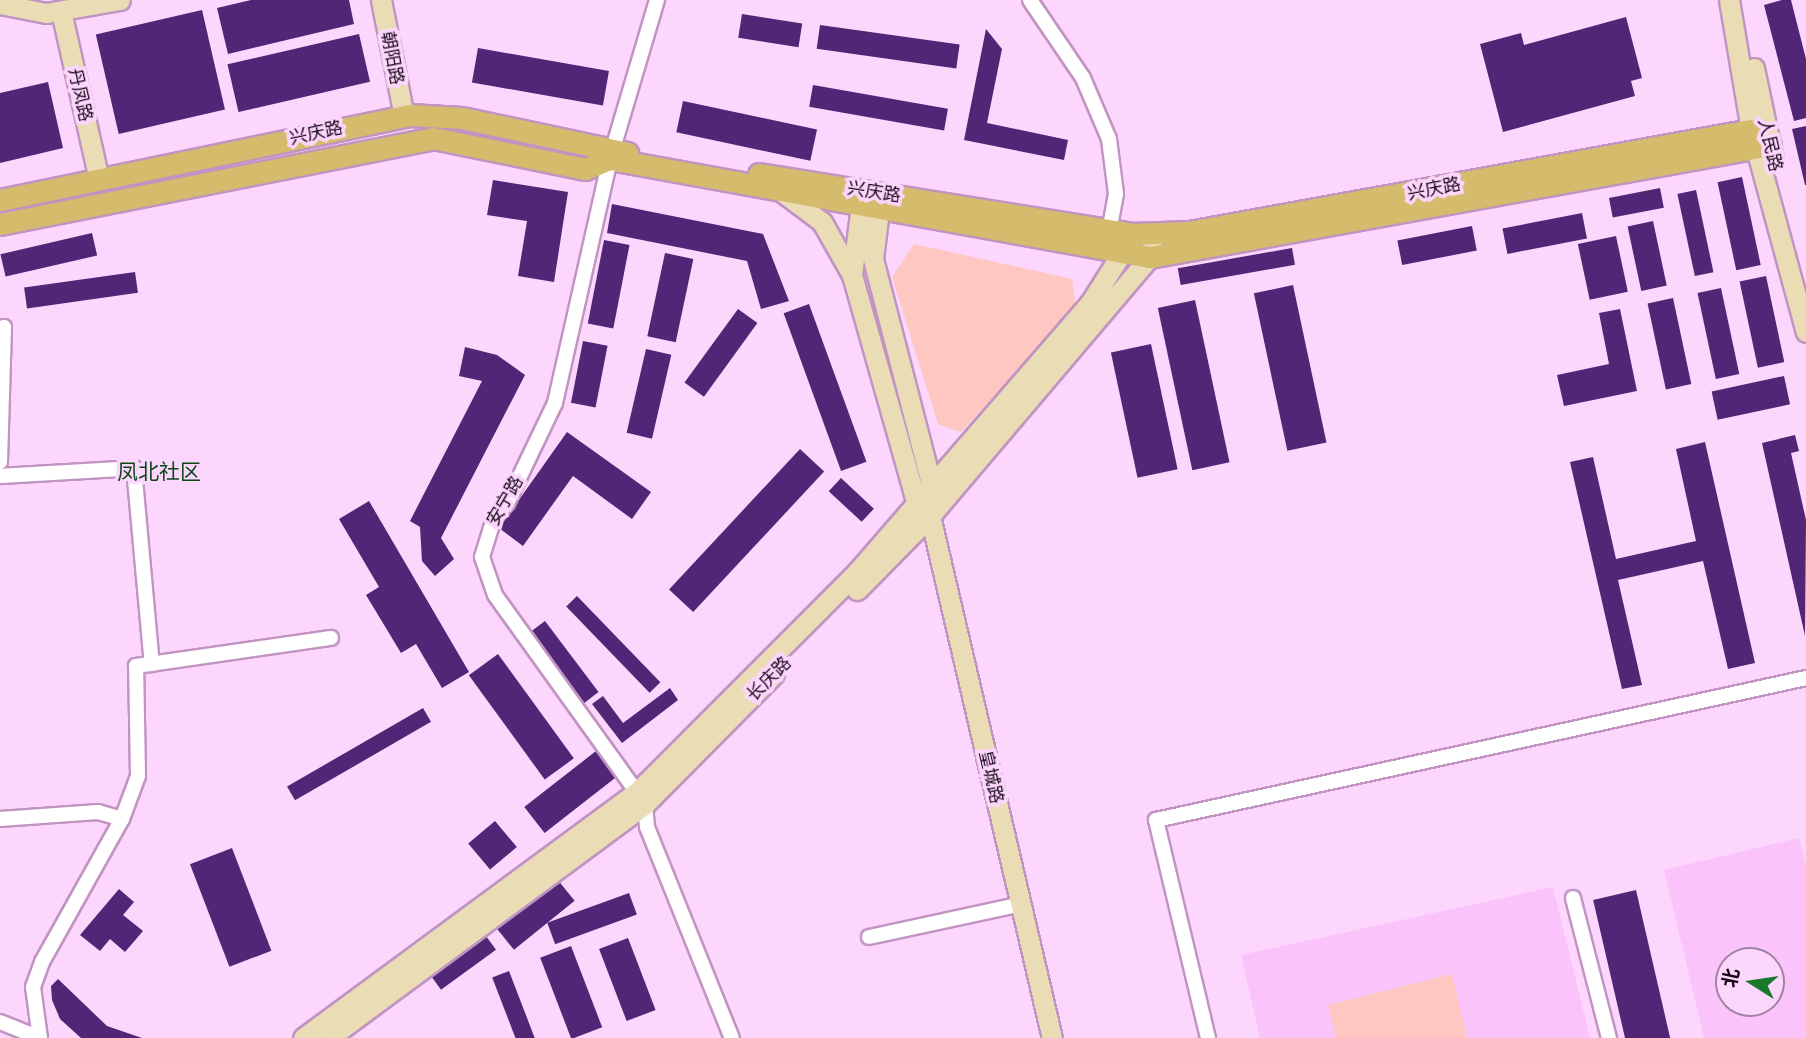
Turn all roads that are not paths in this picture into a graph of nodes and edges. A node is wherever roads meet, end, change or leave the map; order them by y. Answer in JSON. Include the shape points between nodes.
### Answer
{"nodes":[{"id":1,"x":120,"y":0,"type":"edge"},
{"id":2,"x":381,"y":0,"type":"edge"},
{"id":3,"x":387,"y":0,"type":"edge"},
{"id":4,"x":657,"y":0,"type":"edge"},
{"id":5,"x":1030,"y":0,"type":"edge"},
{"id":6,"x":1729,"y":0,"type":"edge"},
{"id":7,"x":1741,"y":0,"type":"edge"},
{"id":8,"x":0,"y":4,"type":"edge"},
{"id":9,"x":64,"y":7,"type":"edge"},
{"id":10,"x":407,"y":116,"type":"junction"},
{"id":11,"x":1761,"y":137,"type":"junction"},
{"id":12,"x":611,"y":155,"type":"junction"},
{"id":13,"x":102,"y":178,"type":"junction"},
{"id":14,"x":782,"y":192,"type":"junction"},
{"id":15,"x":0,"y":200,"type":"edge"},
{"id":16,"x":871,"y":201,"type":"junction"},
{"id":17,"x":0,"y":224,"type":"edge"},
{"id":18,"x":1154,"y":233,"type":"junction"},
{"id":19,"x":1118,"y":241,"type":"junction"},
{"id":20,"x":1150,"y":257,"type":"junction"},
{"id":21,"x":852,"y":275,"type":"junction"},
{"id":22,"x":1806,"y":288,"type":"edge"},
{"id":23,"x":0,"y":328,"type":"edge"},
{"id":24,"x":1806,"y":332,"type":"edge"},
{"id":25,"x":0,"y":462,"type":"edge"},
{"id":26,"x":0,"y":476,"type":"edge"},
{"id":27,"x":932,"y":487,"type":"junction"},
{"id":28,"x":924,"y":510,"type":"junction"},
{"id":29,"x":331,"y":638,"type":"dead end"},
{"id":30,"x":152,"y":664,"type":"junction"},
{"id":31,"x":1806,"y":678,"type":"edge"},
{"id":32,"x":641,"y":798,"type":"junction"},
{"id":33,"x":0,"y":819,"type":"edge"},
{"id":34,"x":122,"y":819,"type":"junction"},
{"id":35,"x":1573,"y":898,"type":"dead end"},
{"id":36,"x":1021,"y":904,"type":"junction"},
{"id":37,"x":869,"y":937,"type":"dead end"},
{"id":38,"x":0,"y":1022,"type":"edge"},
{"id":39,"x":40,"y":1038,"type":"edge"},
{"id":40,"x":303,"y":1038,"type":"edge"},
{"id":41,"x":329,"y":1038,"type":"edge"},
{"id":42,"x":732,"y":1038,"type":"edge"},
{"id":43,"x":1052,"y":1038,"type":"edge"},
{"id":44,"x":1208,"y":1038,"type":"edge"},
{"id":45,"x":1609,"y":1038,"type":"edge"}],
"edges":[{"from":1,"to":9,"type":"main road"},
{"from":2,"to":10,"type":"main road","name":"朝阳路"},
{"from":3,"to":10,"type":"main road","name":"朝阳路"},
{"from":4,"to":12,"type":"street","name":"安宁路"},
{"from":5,"to":19,"type":"street","via":[[1083,79],[1109,139]]},
{"from":6,"to":11,"type":"main road"},
{"from":7,"to":11,"type":"main road","name":"人民路"},
{"from":8,"to":9,"type":"main road","via":[[30,12]]},
{"from":9,"to":13,"type":"main road","name":"丹凤路"},
{"from":10,"to":12,"type":"main road","name":"兴庆路","via":[[462,118]]},
{"from":10,"to":13,"type":"main road","name":"兴庆路"},
{"from":11,"to":18,"type":"main road","name":"兴庆路"},
{"from":11,"to":20,"type":"main road","name":"兴庆路"},
{"from":11,"to":22,"type":"main road","name":"人民路"},
{"from":11,"to":24,"type":"main road"},
{"from":12,"to":14,"type":"main road","name":"兴庆路"},
{"from":12,"to":16,"type":"main road","name":"兴庆路"},
{"from":12,"to":17,"type":"main road","name":"兴庆路","via":[[585,169],[453,141],[413,139]]},
{"from":12,"to":32,"type":"street","name":"安宁路","via":[[555,403],[507,503],[494,518],[482,557],[495,595]]},
{"from":13,"to":15,"type":"main road","name":"兴庆路"},
{"from":14,"to":16,"type":"main road","name":"兴庆路"},
{"from":14,"to":21,"type":"main road","via":[[822,222]]},
{"from":16,"to":19,"type":"main road","name":"兴庆路"},
{"from":16,"to":21,"type":"main road","name":"皇城路"},
{"from":16,"to":27,"type":"main road","name":"皇城路","via":[[873,259]]},
{"from":18,"to":19,"type":"main road","name":"兴庆路"},
{"from":18,"to":20,"type":"main road"},
{"from":19,"to":20,"type":"main road","name":"兴庆路"},
{"from":19,"to":27,"type":"main road"},
{"from":20,"to":28,"type":"main road","name":"长庆路"},
{"from":21,"to":28,"type":"main road","name":"皇城路"},
{"from":23,"to":25,"type":"street","via":[[4,327]]},
{"from":26,"to":30,"type":"street","via":[[134,468]]},
{"from":27,"to":28,"type":"main road","name":"皇城路"},
{"from":28,"to":32,"type":"main road","name":"长庆路"},
{"from":28,"to":36,"type":"main road","name":"皇城路"},
{"from":29,"to":30,"type":"street"},
{"from":30,"to":34,"type":"street","via":[[135,666],[138,776]]},
{"from":31,"to":44,"type":"street","via":[[1156,820]]},
{"from":32,"to":40,"type":"main road"},
{"from":32,"to":41,"type":"main road","name":"长庆路"},
{"from":32,"to":42,"type":"street","via":[[647,827]]},
{"from":33,"to":34,"type":"street","via":[[98,812]]},
{"from":34,"to":39,"type":"street","via":[[42,962],[33,987]]},
{"from":35,"to":45,"type":"street"},
{"from":36,"to":37,"type":"street"},
{"from":36,"to":43,"type":"main road","name":"皇城路"},
{"from":38,"to":39,"type":"street"}]}
